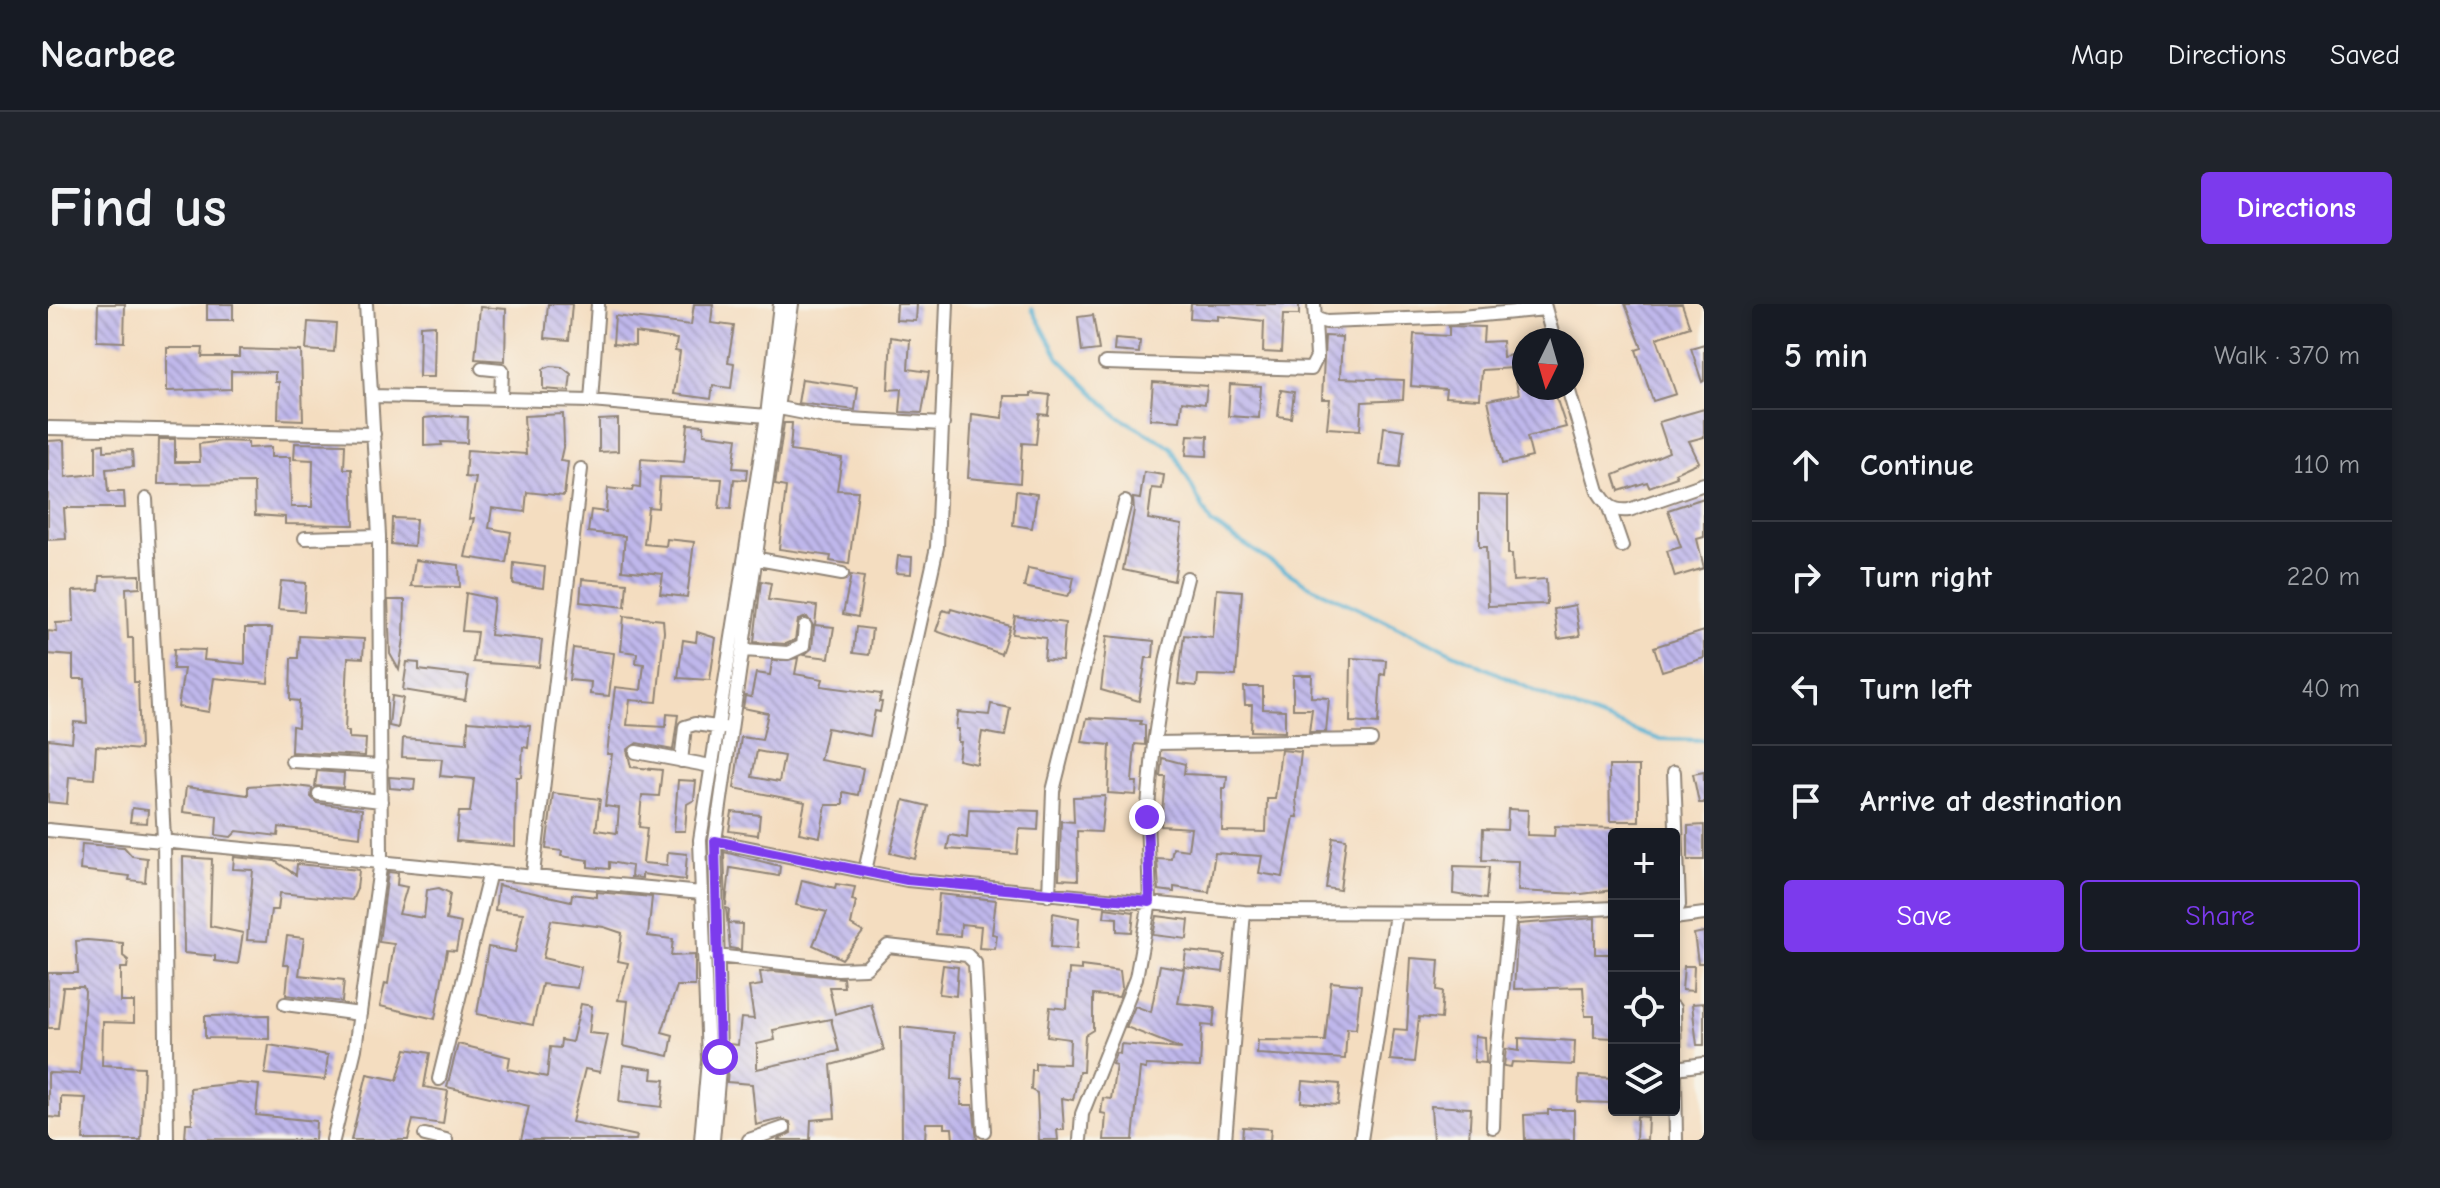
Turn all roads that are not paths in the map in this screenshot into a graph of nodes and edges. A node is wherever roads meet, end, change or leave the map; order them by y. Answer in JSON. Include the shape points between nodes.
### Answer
{"nodes":[{"id":1,"x":366,"y":304,"type":"edge"},
{"id":2,"x":598,"y":304,"type":"edge"},
{"id":3,"x":780,"y":304,"type":"edge"},
{"id":4,"x":792,"y":304,"type":"edge"},
{"id":5,"x":947,"y":304,"type":"edge"},
{"id":6,"x":1314,"y":304,"type":"edge"},
{"id":7,"x":1544,"y":306,"type":"edge"},
{"id":8,"x":1317,"y":319,"type":"junction"},
{"id":9,"x":1550,"y":328,"type":"edge"},
{"id":10,"x":1105,"y":363,"type":"dead end"},
{"id":11,"x":482,"y":368,"type":"dead end"},
{"id":12,"x":371,"y":396,"type":"junction"},
{"id":13,"x":501,"y":399,"type":"junction"},
{"id":14,"x":1571,"y":400,"type":"edge"},
{"id":15,"x":591,"y":401,"type":"junction"},
{"id":16,"x":773,"y":412,"type":"junction"},
{"id":17,"x":943,"y":424,"type":"junction"},
{"id":18,"x":48,"y":428,"type":"edge"},
{"id":19,"x":374,"y":434,"type":"junction"},
{"id":20,"x":581,"y":469,"type":"dead end"},
{"id":21,"x":1704,"y":484,"type":"edge"},
{"id":22,"x":146,"y":499,"type":"dead end"},
{"id":23,"x":1125,"y":502,"type":"dead end"},
{"id":24,"x":1605,"y":504,"type":"junction"},
{"id":25,"x":379,"y":536,"type":"junction"},
{"id":26,"x":305,"y":538,"type":"dead end"},
{"id":27,"x":1622,"y":546,"type":"dead end"},
{"id":28,"x":758,"y":559,"type":"junction"},
{"id":29,"x":842,"y":574,"type":"dead end"},
{"id":30,"x":1187,"y":578,"type":"dead end"},
{"id":31,"x":805,"y":626,"type":"dead end"},
{"id":32,"x":744,"y":650,"type":"junction"},
{"id":33,"x":725,"y":729,"type":"junction"},
{"id":34,"x":1371,"y":740,"type":"dead end"},
{"id":35,"x":1154,"y":743,"type":"junction"},
{"id":36,"x":636,"y":752,"type":"dead end"},
{"id":37,"x":292,"y":761,"type":"dead end"},
{"id":38,"x":681,"y":761,"type":"junction"},
{"id":39,"x":381,"y":766,"type":"junction"},
{"id":40,"x":711,"y":766,"type":"junction"},
{"id":41,"x":1674,"y":772,"type":"dead end"},
{"id":42,"x":319,"y":794,"type":"dead end"},
{"id":43,"x":381,"y":801,"type":"junction"},
{"id":44,"x":48,"y":830,"type":"edge"},
{"id":45,"x":164,"y":839,"type":"junction"},
{"id":46,"x":715,"y":841,"type":"junction"},
{"id":47,"x":381,"y":860,"type":"junction"},
{"id":48,"x":865,"y":871,"type":"junction"},
{"id":49,"x":490,"y":872,"type":"junction"},
{"id":50,"x":533,"y":874,"type":"junction"},
{"id":51,"x":701,"y":893,"type":"junction"},
{"id":52,"x":1049,"y":895,"type":"junction"},
{"id":53,"x":1675,"y":900,"type":"edge"},
{"id":54,"x":1150,"y":902,"type":"junction"},
{"id":55,"x":1608,"y":908,"type":"edge"},
{"id":56,"x":1244,"y":912,"type":"junction"},
{"id":57,"x":1680,"y":912,"type":"edge"},
{"id":58,"x":1510,"y":913,"type":"junction"},
{"id":59,"x":1396,"y":914,"type":"junction"},
{"id":60,"x":1704,"y":914,"type":"edge"},
{"id":61,"x":716,"y":956,"type":"junction"},
{"id":62,"x":285,"y":1004,"type":"dead end"},
{"id":63,"x":360,"y":1014,"type":"junction"},
{"id":64,"x":1704,"y":1064,"type":"edge"},
{"id":65,"x":1680,"y":1067,"type":"edge"},
{"id":66,"x":439,"y":1079,"type":"dead end"},
{"id":67,"x":1676,"y":1116,"type":"edge"},
{"id":68,"x":1493,"y":1127,"type":"dead end"},
{"id":69,"x":784,"y":1128,"type":"dead end"},
{"id":70,"x":984,"y":1131,"type":"dead end"},
{"id":71,"x":425,"y":1135,"type":"dead end"},
{"id":72,"x":167,"y":1140,"type":"edge"},
{"id":73,"x":333,"y":1140,"type":"edge"},
{"id":74,"x":446,"y":1140,"type":"edge"},
{"id":75,"x":701,"y":1140,"type":"edge"},
{"id":76,"x":713,"y":1140,"type":"edge"},
{"id":77,"x":749,"y":1140,"type":"edge"},
{"id":78,"x":1080,"y":1140,"type":"edge"},
{"id":79,"x":1225,"y":1140,"type":"edge"},
{"id":80,"x":1361,"y":1140,"type":"edge"},
{"id":81,"x":1676,"y":1140,"type":"edge"}],
"edges":[{"from":1,"to":12,"type":"street"},
{"from":2,"to":15,"type":"street"},
{"from":3,"to":16,"type":"street"},
{"from":4,"to":16,"type":"street"},
{"from":5,"to":17,"type":"street"},
{"from":6,"to":8,"type":"street"},
{"from":7,"to":8,"type":"street","via":[[1445,318]]},
{"from":7,"to":9,"type":"street"},
{"from":8,"to":10,"type":"street","via":[[1317,357],[1311,369]]},
{"from":11,"to":13,"type":"street","via":[[502,370]]},
{"from":12,"to":13,"type":"street"},
{"from":12,"to":19,"type":"street"},
{"from":13,"to":15,"type":"street"},
{"from":14,"to":24,"type":"street"},
{"from":15,"to":16,"type":"street"},
{"from":16,"to":17,"type":"street"},
{"from":16,"to":28,"type":"street"},
{"from":16,"to":33,"type":"street"},
{"from":17,"to":48,"type":"street","via":[[937,547]]},
{"from":18,"to":19,"type":"street"},
{"from":19,"to":25,"type":"street"},
{"from":20,"to":50,"type":"street"},
{"from":21,"to":24,"type":"street","via":[[1629,510]]},
{"from":22,"to":45,"type":"street"},
{"from":23,"to":52,"type":"street","via":[[1053,791]]},
{"from":24,"to":27,"type":"street"},
{"from":25,"to":26,"type":"street"},
{"from":25,"to":39,"type":"street"},
{"from":28,"to":29,"type":"street"},
{"from":28,"to":32,"type":"street"},
{"from":30,"to":35,"type":"street","via":[[1167,657]]},
{"from":31,"to":32,"type":"street","via":[[803,646],[794,652]]},
{"from":32,"to":33,"type":"street"},
{"from":33,"to":38,"type":"street","via":[[685,727]]},
{"from":33,"to":40,"type":"street"},
{"from":33,"to":46,"type":"street"},
{"from":34,"to":35,"type":"street"},
{"from":35,"to":54,"type":"street","via":[[1147,817]]},
{"from":36,"to":38,"type":"street"},
{"from":37,"to":39,"type":"street"},
{"from":38,"to":40,"type":"street"},
{"from":39,"to":43,"type":"street"},
{"from":40,"to":51,"type":"street","via":[[700,840]]},
{"from":41,"to":53,"type":"street"},
{"from":42,"to":43,"type":"street"},
{"from":43,"to":47,"type":"street"},
{"from":44,"to":45,"type":"street"},
{"from":45,"to":47,"type":"street"},
{"from":45,"to":72,"type":"street"},
{"from":46,"to":48,"type":"street"},
{"from":46,"to":61,"type":"street"},
{"from":47,"to":49,"type":"street"},
{"from":47,"to":63,"type":"street"},
{"from":48,"to":52,"type":"street"},
{"from":49,"to":50,"type":"street"},
{"from":49,"to":66,"type":"street"},
{"from":50,"to":51,"type":"street"},
{"from":51,"to":75,"type":"street","via":[[708,1060]]},
{"from":52,"to":54,"type":"street"},
{"from":54,"to":56,"type":"street"},
{"from":54,"to":78,"type":"street","via":[[1136,978],[1082,1114]]},
{"from":55,"to":58,"type":"street"},
{"from":56,"to":59,"type":"street"},
{"from":56,"to":79,"type":"street"},
{"from":57,"to":60,"type":"street"},
{"from":58,"to":59,"type":"street"},
{"from":58,"to":68,"type":"street"},
{"from":59,"to":80,"type":"street"},
{"from":61,"to":70,"type":"street","via":[[838,969],[866,968],[888,946],[967,955],[975,963]]},
{"from":61,"to":76,"type":"street","via":[[720,1057]]},
{"from":62,"to":63,"type":"street"},
{"from":63,"to":73,"type":"street"},
{"from":64,"to":65,"type":"street"},
{"from":67,"to":81,"type":"street"},
{"from":69,"to":77,"type":"street"},
{"from":71,"to":74,"type":"street"}]}
